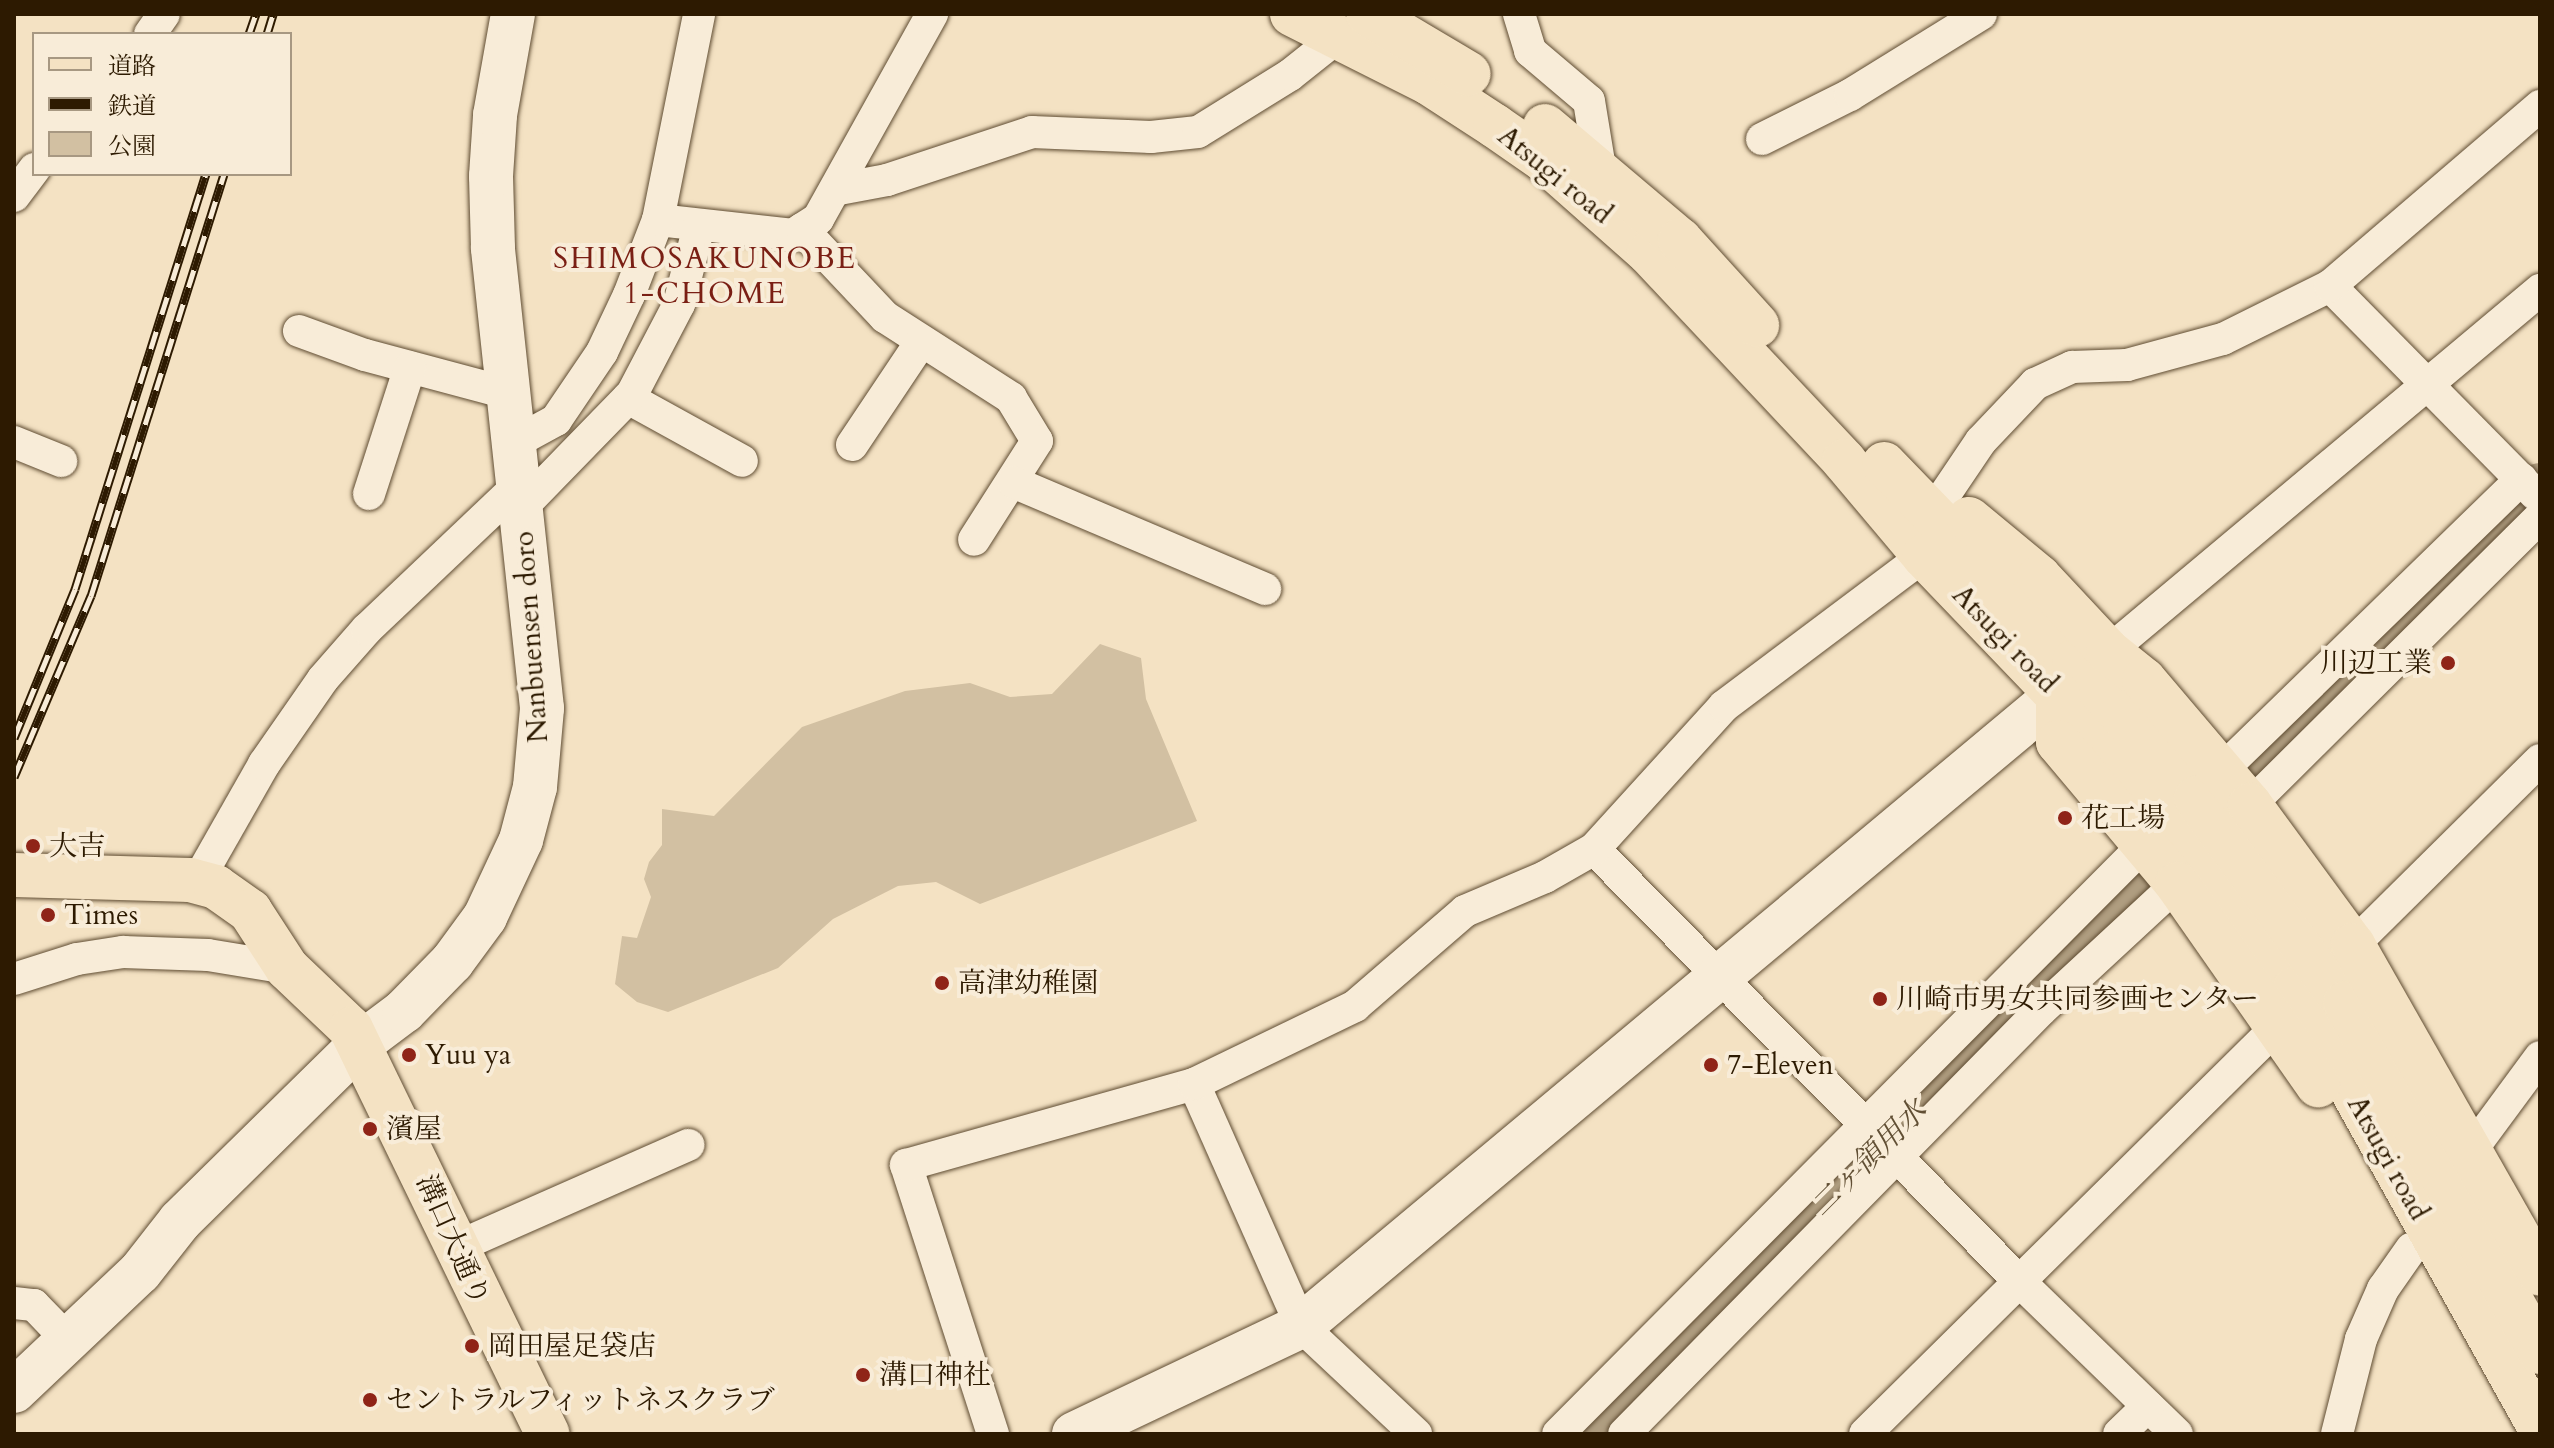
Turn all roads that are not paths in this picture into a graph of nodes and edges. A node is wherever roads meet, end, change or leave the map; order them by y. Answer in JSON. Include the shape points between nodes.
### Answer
{"nodes":[{"id":1,"x":164,"y":14,"type":"edge"},
{"id":2,"x":513,"y":14,"type":"edge"},
{"id":3,"x":699,"y":14,"type":"edge"},
{"id":4,"x":932,"y":14,"type":"edge"},
{"id":5,"x":1292,"y":14,"type":"edge"},
{"id":6,"x":1519,"y":14,"type":"edge"},
{"id":7,"x":1981,"y":14,"type":"edge"},
{"id":8,"x":1354,"y":25,"type":"edge"},
{"id":9,"x":151,"y":32,"type":"edge"},
{"id":10,"x":2540,"y":106,"type":"edge"},
{"id":11,"x":1762,"y":139,"type":"dead end"},
{"id":12,"x":1600,"y":168,"type":"junction"},
{"id":13,"x":32,"y":172,"type":"edge"},
{"id":14,"x":839,"y":189,"type":"junction"},
{"id":15,"x":14,"y":196,"type":"edge"},
{"id":16,"x":658,"y":220,"type":"junction"},
{"id":17,"x":699,"y":226,"type":"junction"},
{"id":18,"x":802,"y":229,"type":"junction"},
{"id":19,"x":2330,"y":286,"type":"junction"},
{"id":20,"x":2540,"y":290,"type":"edge"},
{"id":21,"x":299,"y":331,"type":"dead end"},
{"id":22,"x":921,"y":342,"type":"junction"},
{"id":23,"x":410,"y":367,"type":"junction"},
{"id":24,"x":2429,"y":382,"type":"junction"},
{"id":25,"x":507,"y":393,"type":"junction"},
{"id":26,"x":628,"y":398,"type":"junction"},
{"id":27,"x":14,"y":442,"type":"edge"},
{"id":28,"x":852,"y":445,"type":"dead end"},
{"id":29,"x":61,"y":461,"type":"dead end"},
{"id":30,"x":742,"y":461,"type":"dead end"},
{"id":31,"x":518,"y":478,"type":"junction"},
{"id":32,"x":1013,"y":482,"type":"junction"},
{"id":33,"x":2529,"y":488,"type":"edge"},
{"id":34,"x":369,"y":494,"type":"dead end"},
{"id":35,"x":2540,"y":517,"type":"edge"},
{"id":36,"x":1932,"y":523,"type":"junction"},
{"id":37,"x":974,"y":540,"type":"dead end"},
{"id":38,"x":1265,"y":589,"type":"dead end"},
{"id":39,"x":2083,"y":672,"type":"junction"},
{"id":40,"x":2540,"y":760,"type":"edge"},
{"id":41,"x":2250,"y":805,"type":"junction"},
{"id":42,"x":2184,"y":811,"type":"junction"},
{"id":43,"x":1594,"y":849,"type":"junction"},
{"id":44,"x":14,"y":875,"type":"edge"},
{"id":45,"x":197,"y":882,"type":"junction"},
{"id":46,"x":2177,"y":884,"type":"junction"},
{"id":47,"x":2353,"y":945,"type":"junction"},
{"id":48,"x":287,"y":968,"type":"junction"},
{"id":49,"x":1719,"y":976,"type":"junction"},
{"id":50,"x":2014,"y":978,"type":"junction"},
{"id":51,"x":14,"y":979,"type":"edge"},
{"id":52,"x":2041,"y":1010,"type":"junction"},
{"id":53,"x":2279,"y":1025,"type":"junction"},
{"id":54,"x":360,"y":1044,"type":"junction"},
{"id":55,"x":2540,"y":1057,"type":"edge"},
{"id":56,"x":1194,"y":1084,"type":"junction"},
{"id":57,"x":1880,"y":1139,"type":"junction"},
{"id":58,"x":688,"y":1145,"type":"dead end"},
{"id":59,"x":2473,"y":1148,"type":"junction"},
{"id":60,"x":180,"y":1221,"type":"junction"},
{"id":61,"x":457,"y":1247,"type":"junction"},
{"id":62,"x":2411,"y":1249,"type":"junction"},
{"id":63,"x":2540,"y":1271,"type":"edge"},
{"id":64,"x":2019,"y":1281,"type":"junction"},
{"id":65,"x":14,"y":1303,"type":"edge"},
{"id":66,"x":53,"y":1325,"type":"junction"},
{"id":67,"x":1301,"y":1326,"type":"junction"},
{"id":68,"x":2540,"y":1352,"type":"edge"},
{"id":69,"x":14,"y":1362,"type":"edge"},
{"id":70,"x":14,"y":1391,"type":"edge"},
{"id":71,"x":2148,"y":1406,"type":"junction"},
{"id":72,"x":2540,"y":1428,"type":"edge"},
{"id":73,"x":548,"y":1434,"type":"edge"},
{"id":74,"x":993,"y":1434,"type":"edge"},
{"id":75,"x":1074,"y":1434,"type":"edge"},
{"id":76,"x":1416,"y":1434,"type":"edge"},
{"id":77,"x":1558,"y":1434,"type":"edge"},
{"id":78,"x":1624,"y":1434,"type":"edge"},
{"id":79,"x":1865,"y":1434,"type":"edge"},
{"id":80,"x":2119,"y":1434,"type":"edge"},
{"id":81,"x":2177,"y":1434,"type":"edge"},
{"id":82,"x":2337,"y":1434,"type":"edge"},
{"id":83,"x":2508,"y":1434,"type":"edge"}],
"edges":[{"from":1,"to":9,"type":"street"},
{"from":2,"to":25,"type":"street","name":"Nanbuensen doro","via":[[495,115],[491,176]]},
{"from":3,"to":16,"type":"street"},
{"from":4,"to":14,"type":"street"},
{"from":5,"to":8,"type":"main road","name":"Atsugi road"},
{"from":6,"to":12,"type":"street","via":[[1530,51],[1589,101]]},
{"from":7,"to":11,"type":"street","via":[[1850,95]]},
{"from":8,"to":12,"type":"main road","name":"Atsugi road","via":[[1512,101]]},
{"from":8,"to":14,"type":"street","via":[[1290,75],[1198,132],[1151,137],[1032,132],[887,180]]},
{"from":8,"to":36,"type":"main road","name":"Atsugi road","via":[[1519,143],[1625,232],[1844,461]]},
{"from":10,"to":19,"type":"street"},
{"from":12,"to":36,"type":"main road","name":"Atsugi road","via":[[1680,240]]},
{"from":13,"to":15,"type":"street"},
{"from":14,"to":18,"type":"street","via":[[818,219]]},
{"from":16,"to":17,"type":"street"},
{"from":16,"to":31,"type":"street","via":[[602,352]]},
{"from":17,"to":18,"type":"street","via":[[793,235]]},
{"from":17,"to":26,"type":"street","via":[[679,304]]},
{"from":18,"to":22,"type":"street","via":[[885,317]]},
{"from":19,"to":24,"type":"street"},
{"from":19,"to":36,"type":"street","via":[[2223,339],[2127,365],[2072,367],[2035,384],[1981,441]]},
{"from":20,"to":24,"type":"street"},
{"from":21,"to":23,"type":"street"},
{"from":22,"to":28,"type":"street"},
{"from":22,"to":32,"type":"street","via":[[1011,398],[1037,441]]},
{"from":23,"to":25,"type":"street"},
{"from":23,"to":34,"type":"street"},
{"from":24,"to":33,"type":"street"},
{"from":24,"to":39,"type":"street"},
{"from":25,"to":31,"type":"street","name":"Nanbuensen doro"},
{"from":26,"to":30,"type":"street"},
{"from":26,"to":31,"type":"street"},
{"from":27,"to":29,"type":"street"},
{"from":31,"to":45,"type":"street","via":[[323,679],[264,764]]},
{"from":31,"to":54,"type":"street","name":"Nanbuensen doro","via":[[542,708],[530,814],[504,879],[469,940],[404,1011]]},
{"from":32,"to":37,"type":"street"},
{"from":32,"to":38,"type":"street"},
{"from":33,"to":42,"type":"street"},
{"from":35,"to":41,"type":"street"},
{"from":36,"to":39,"type":"main road","name":"Atsugi road"},
{"from":36,"to":43,"type":"street","via":[[1724,706]]},
{"from":39,"to":42,"type":"main road","name":"Atsugi road"},
{"from":39,"to":42,"type":"main road","via":[[2058,742]]},
{"from":39,"to":49,"type":"street"},
{"from":40,"to":47,"type":"street"},
{"from":41,"to":42,"type":"main road"},
{"from":41,"to":47,"type":"main road"},
{"from":42,"to":46,"type":"main road"},
{"from":42,"to":50,"type":"street"},
{"from":42,"to":68,"type":"main road","name":"Atsugi road","via":[[2345,1003]]},
{"from":42,"to":72,"type":"main road","name":"Atsugi road","via":[[2295,988]]},
{"from":43,"to":49,"type":"street"},
{"from":43,"to":56,"type":"street","via":[[1545,877],[1465,911],[1355,1006]]},
{"from":44,"to":45,"type":"main road","name":"溝口大通り","via":[[126,875]]},
{"from":45,"to":48,"type":"main road","name":"溝口大通り","via":[[228,893],[250,911]]},
{"from":46,"to":52,"type":"street"},
{"from":46,"to":53,"type":"main road"},
{"from":47,"to":59,"type":"main road"},
{"from":48,"to":51,"type":"street","via":[[208,955],[123,952],[77,959]]},
{"from":48,"to":54,"type":"main road","name":"溝口大通り"},
{"from":49,"to":57,"type":"street"},
{"from":49,"to":67,"type":"street"},
{"from":50,"to":52,"type":"street"},
{"from":50,"to":57,"type":"street"},
{"from":52,"to":57,"type":"street"},
{"from":53,"to":62,"type":"main road","via":[[2352,1137]]},
{"from":53,"to":64,"type":"street"},
{"from":54,"to":60,"type":"street","name":"Nanbuensen doro"},
{"from":54,"to":61,"type":"main road","name":"溝口大通り"},
{"from":55,"to":59,"type":"street"},
{"from":56,"to":67,"type":"street"},
{"from":56,"to":74,"type":"street","via":[[906,1165]]},
{"from":57,"to":64,"type":"street"},
{"from":57,"to":77,"type":"street"},
{"from":57,"to":78,"type":"street"},
{"from":58,"to":61,"type":"street"},
{"from":59,"to":63,"type":"main road"},
{"from":60,"to":66,"type":"street","name":"Nanbuensen doro","via":[[126,1257]]},
{"from":60,"to":70,"type":"street","name":"Nanbuensen doro","via":[[140,1272]]},
{"from":61,"to":73,"type":"main road","name":"溝口大通り"},
{"from":62,"to":82,"type":"street","via":[[2383,1289],[2361,1339]]},
{"from":62,"to":83,"type":"main road"},
{"from":64,"to":71,"type":"street"},
{"from":64,"to":79,"type":"street"},
{"from":65,"to":66,"type":"street","via":[[34,1305]]},
{"from":66,"to":69,"type":"street","name":"Nanbuensen doro"},
{"from":67,"to":75,"type":"street"},
{"from":67,"to":76,"type":"street"},
{"from":71,"to":80,"type":"street"},
{"from":71,"to":81,"type":"street"}]}
